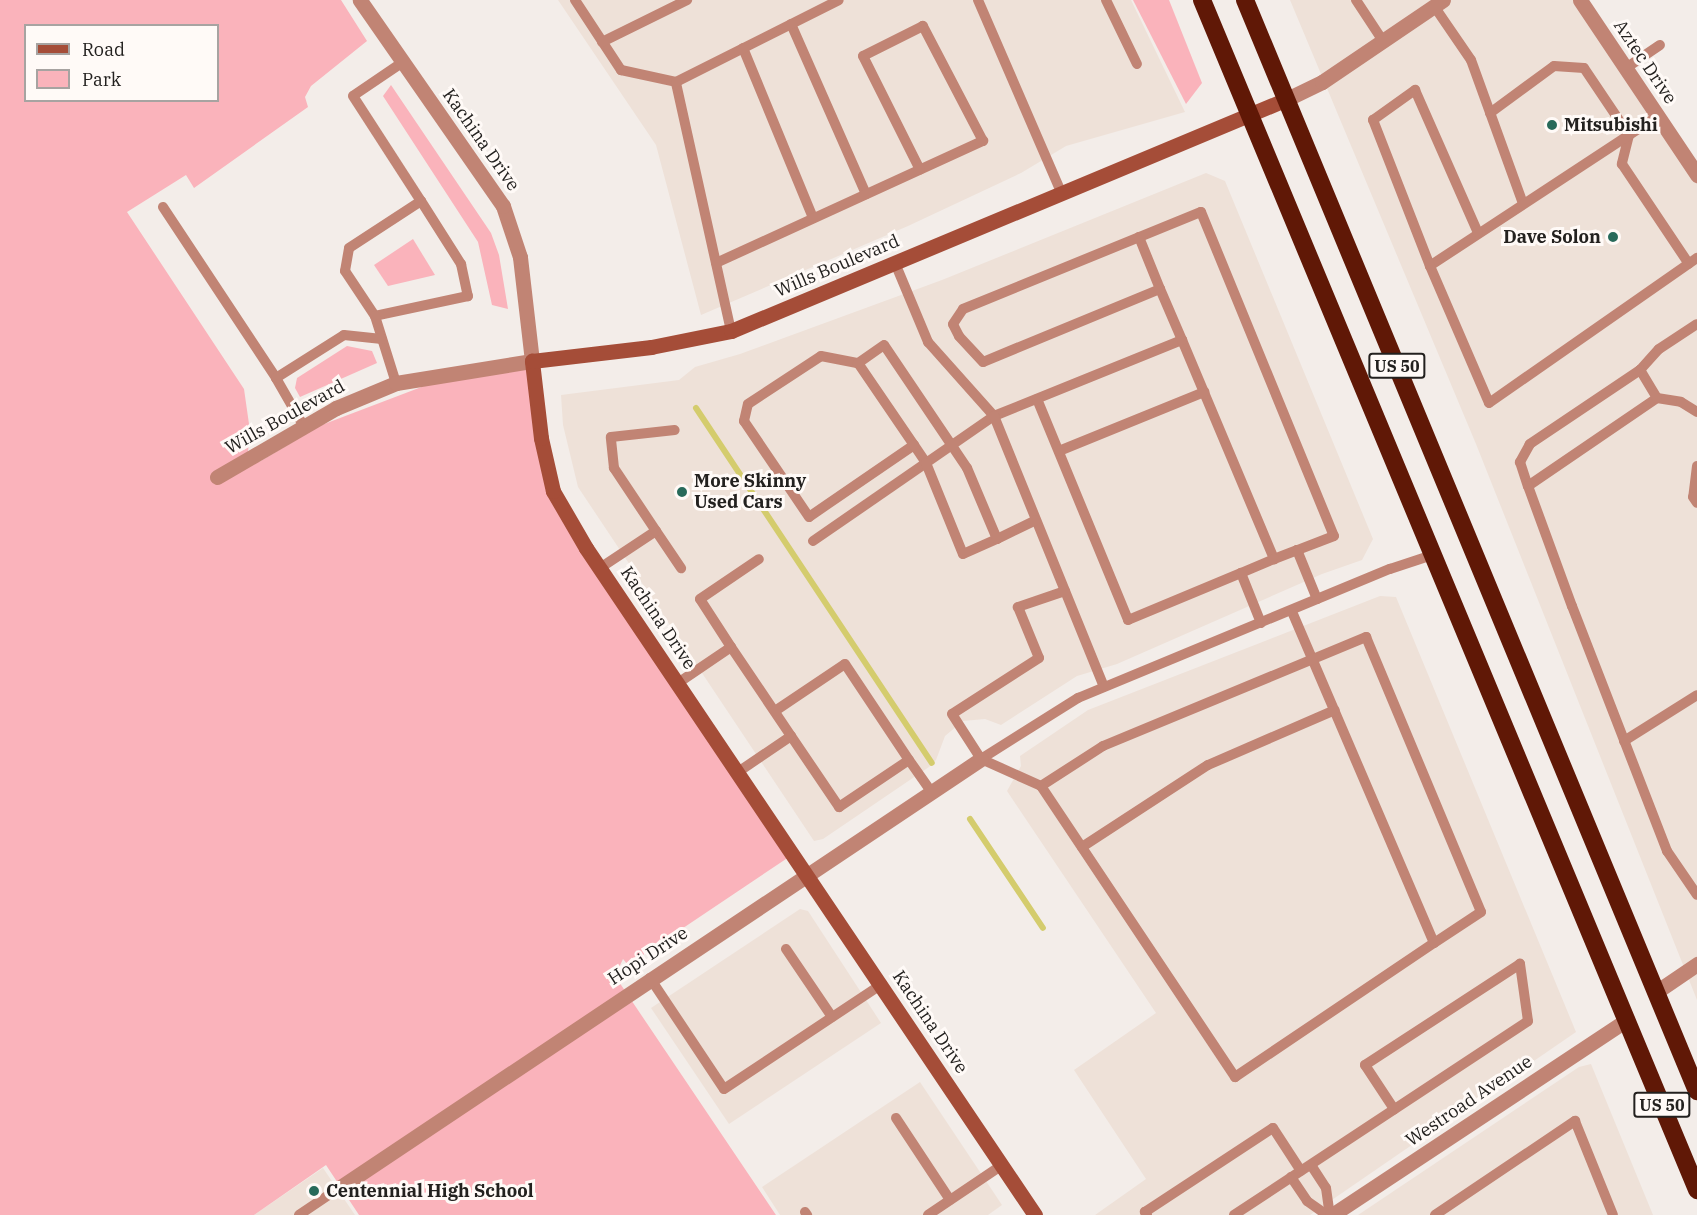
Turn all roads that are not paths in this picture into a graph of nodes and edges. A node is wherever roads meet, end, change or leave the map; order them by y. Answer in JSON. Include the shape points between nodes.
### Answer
{"nodes":[{"id":1,"x":360,"y":0,"type":"edge"},
{"id":2,"x":575,"y":0,"type":"edge"},
{"id":3,"x":687,"y":0,"type":"edge"},
{"id":4,"x":839,"y":0,"type":"edge"},
{"id":5,"x":978,"y":0,"type":"edge"},
{"id":6,"x":1106,"y":0,"type":"edge"},
{"id":7,"x":1202,"y":0,"type":"edge"},
{"id":8,"x":1245,"y":0,"type":"edge"},
{"id":9,"x":1356,"y":0,"type":"edge"},
{"id":10,"x":1580,"y":0,"type":"edge"},
{"id":11,"x":1439,"y":3,"type":"edge"},
{"id":12,"x":791,"y":24,"type":"junction"},
{"id":13,"x":1383,"y":41,"type":"junction"},
{"id":14,"x":602,"y":42,"type":"junction"},
{"id":15,"x":1660,"y":45,"type":"dead end"},
{"id":16,"x":743,"y":48,"type":"junction"},
{"id":17,"x":403,"y":62,"type":"junction"},
{"id":18,"x":1137,"y":64,"type":"dead end"},
{"id":19,"x":1626,"y":68,"type":"junction"},
{"id":20,"x":676,"y":82,"type":"junction"},
{"id":21,"x":1287,"y":99,"type":"junction"},
{"id":22,"x":1490,"y":113,"type":"junction"},
{"id":23,"x":1658,"y":116,"type":"junction"},
{"id":24,"x":1251,"y":117,"type":"junction"},
{"id":25,"x":1629,"y":135,"type":"junction"},
{"id":26,"x":920,"y":170,"type":"junction"},
{"id":27,"x":1697,"y":175,"type":"edge"},
{"id":28,"x":866,"y":194,"type":"junction"},
{"id":29,"x":1062,"y":194,"type":"junction"},
{"id":30,"x":421,"y":201,"type":"junction"},
{"id":31,"x":1523,"y":204,"type":"junction"},
{"id":32,"x":163,"y":207,"type":"dead end"},
{"id":33,"x":813,"y":218,"type":"junction"},
{"id":34,"x":1478,"y":233,"type":"junction"},
{"id":35,"x":1139,"y":237,"type":"junction"},
{"id":36,"x":1693,"y":261,"type":"edge"},
{"id":37,"x":716,"y":262,"type":"junction"},
{"id":38,"x":895,"y":262,"type":"junction"},
{"id":39,"x":1430,"y":266,"type":"junction"},
{"id":40,"x":1160,"y":289,"type":"junction"},
{"id":41,"x":375,"y":316,"type":"junction"},
{"id":42,"x":1697,"y":324,"type":"edge"},
{"id":43,"x":731,"y":331,"type":"junction"},
{"id":44,"x":382,"y":339,"type":"junction"},
{"id":45,"x":1182,"y":340,"type":"junction"},
{"id":46,"x":532,"y":361,"type":"junction"},
{"id":47,"x":858,"y":363,"type":"junction"},
{"id":48,"x":1640,"y":370,"type":"junction"},
{"id":49,"x":276,"y":378,"type":"junction"},
{"id":50,"x":396,"y":383,"type":"junction"},
{"id":51,"x":1204,"y":392,"type":"junction"},
{"id":52,"x":1657,"y":398,"type":"junction"},
{"id":53,"x":1037,"y":399,"type":"junction"},
{"id":54,"x":1697,"y":412,"type":"edge"},
{"id":55,"x":994,"y":416,"type":"junction"},
{"id":56,"x":303,"y":425,"type":"junction"},
{"id":57,"x":675,"y":430,"type":"dead end"},
{"id":58,"x":914,"y":445,"type":"junction"},
{"id":59,"x":953,"y":445,"type":"junction"},
{"id":60,"x":1059,"y":451,"type":"junction"},
{"id":61,"x":926,"y":463,"type":"junction"},
{"id":62,"x":1697,"y":466,"type":"edge"},
{"id":63,"x":217,"y":477,"type":"dead end"},
{"id":64,"x":1528,"y":486,"type":"junction"},
{"id":65,"x":1697,"y":503,"type":"edge"},
{"id":66,"x":1036,"y":520,"type":"junction"},
{"id":67,"x":656,"y":531,"type":"junction"},
{"id":68,"x":997,"y":539,"type":"junction"},
{"id":69,"x":813,"y":541,"type":"dead end"},
{"id":70,"x":1297,"y":550,"type":"junction"},
{"id":71,"x":1435,"y":554,"type":"junction"},
{"id":72,"x":759,"y":559,"type":"dead end"},
{"id":73,"x":1275,"y":559,"type":"junction"},
{"id":74,"x":600,"y":568,"type":"junction"},
{"id":75,"x":681,"y":568,"type":"dead end"},
{"id":76,"x":1241,"y":573,"type":"junction"},
{"id":77,"x":1065,"y":591,"type":"junction"},
{"id":78,"x":1317,"y":599,"type":"junction"},
{"id":79,"x":1292,"y":610,"type":"junction"},
{"id":80,"x":1262,"y":623,"type":"junction"},
{"id":81,"x":731,"y":647,"type":"junction"},
{"id":82,"x":1313,"y":660,"type":"junction"},
{"id":83,"x":678,"y":683,"type":"junction"},
{"id":84,"x":1104,"y":687,"type":"junction"},
{"id":85,"x":1697,"y":695,"type":"edge"},
{"id":86,"x":1335,"y":710,"type":"junction"},
{"id":87,"x":775,"y":711,"type":"junction"},
{"id":88,"x":791,"y":736,"type":"junction"},
{"id":89,"x":1624,"y":741,"type":"junction"},
{"id":90,"x":981,"y":759,"type":"junction"},
{"id":91,"x":909,"y":760,"type":"junction"},
{"id":92,"x":738,"y":772,"type":"junction"},
{"id":93,"x":1041,"y":786,"type":"junction"},
{"id":94,"x":931,"y":792,"type":"junction"},
{"id":95,"x":1082,"y":847,"type":"junction"},
{"id":96,"x":809,"y":875,"type":"junction"},
{"id":97,"x":1697,"y":895,"type":"edge"},
{"id":98,"x":1434,"y":943,"type":"junction"},
{"id":99,"x":786,"y":949,"type":"dead end"},
{"id":100,"x":1697,"y":964,"type":"edge"},
{"id":101,"x":650,"y":978,"type":"junction"},
{"id":102,"x":882,"y":984,"type":"junction"},
{"id":103,"x":1656,"y":992,"type":"junction"},
{"id":104,"x":832,"y":1017,"type":"junction"},
{"id":105,"x":1627,"y":1020,"type":"junction"},
{"id":106,"x":1697,"y":1091,"type":"edge"},
{"id":107,"x":1394,"y":1109,"type":"junction"},
{"id":108,"x":896,"y":1118,"type":"dead end"},
{"id":109,"x":1002,"y":1165,"type":"junction"},
{"id":110,"x":1311,"y":1165,"type":"junction"},
{"id":111,"x":1296,"y":1174,"type":"junction"},
{"id":112,"x":339,"y":1188,"type":"joint"},
{"id":113,"x":1697,"y":1190,"type":"edge"},
{"id":114,"x":950,"y":1200,"type":"junction"},
{"id":115,"x":299,"y":1215,"type":"edge"},
{"id":116,"x":928,"y":1215,"type":"edge"},
{"id":117,"x":1035,"y":1215,"type":"edge"},
{"id":118,"x":1147,"y":1215,"type":"edge"},
{"id":119,"x":1234,"y":1215,"type":"edge"},
{"id":120,"x":1330,"y":1215,"type":"edge"},
{"id":121,"x":1435,"y":1215,"type":"edge"},
{"id":122,"x":1613,"y":1215,"type":"edge"}],
"edges":[{"from":1,"to":17,"type":"street","name":"Kachina Drive"},
{"from":2,"to":14,"type":"lane"},
{"from":3,"to":14,"type":"lane"},
{"from":4,"to":12,"type":"lane"},
{"from":5,"to":29,"type":"lane"},
{"from":6,"to":18,"type":"lane"},
{"from":7,"to":24,"type":"highway","number":"US 50"},
{"from":8,"to":21,"type":"highway","number":"US 50"},
{"from":9,"to":13,"type":"lane"},
{"from":10,"to":19,"type":"street","name":"Aztec Drive"},
{"from":11,"to":13,"type":"street","name":"Wills Boulevard"},
{"from":11,"to":22,"type":"lane","via":[[1471,60]]},
{"from":12,"to":16,"type":"lane"},
{"from":12,"to":28,"type":"lane"},
{"from":13,"to":21,"type":"street","name":"Wills Boulevard","via":[[1322,82]]},
{"from":14,"to":20,"type":"lane","via":[[621,70]]},
{"from":15,"to":19,"type":"lane"},
{"from":16,"to":20,"type":"lane"},
{"from":16,"to":33,"type":"lane"},
{"from":17,"to":30,"type":"lane","via":[[352,96]]},
{"from":17,"to":46,"type":"street","name":"Kachina Drive","via":[[503,206],[520,257]]},
{"from":19,"to":23,"type":"street","name":"Aztec Drive"},
{"from":20,"to":37,"type":"lane"},
{"from":21,"to":24,"type":"street","name":"Wills Boulevard"},
{"from":21,"to":103,"type":"highway","number":"US 50"},
{"from":22,"to":25,"type":"lane","via":[[1554,66],[1584,68]]},
{"from":22,"to":31,"type":"lane"},
{"from":23,"to":25,"type":"lane"},
{"from":23,"to":27,"type":"street","name":"Aztec Drive"},
{"from":24,"to":29,"type":"street","name":"Wills Boulevard"},
{"from":24,"to":71,"type":"highway","number":"US 50"},
{"from":25,"to":31,"type":"lane"},
{"from":25,"to":36,"type":"lane","via":[[1622,164]]},
{"from":26,"to":26,"type":"lane","via":[[983,141],[923,26],[863,56]]},
{"from":26,"to":28,"type":"lane"},
{"from":28,"to":33,"type":"lane"},
{"from":29,"to":38,"type":"street","name":"Wills Boulevard"},
{"from":30,"to":41,"type":"lane","via":[[349,248],[345,271]]},
{"from":30,"to":41,"type":"lane","via":[[461,264],[468,296]]},
{"from":31,"to":34,"type":"lane"},
{"from":32,"to":49,"type":"lane"},
{"from":33,"to":37,"type":"lane"},
{"from":34,"to":39,"type":"lane"},
{"from":34,"to":39,"type":"lane","via":[[1415,90],[1373,120]]},
{"from":35,"to":40,"type":"lane"},
{"from":35,"to":40,"type":"lane","via":[[963,309],[953,324],[955,330],[983,362]]},
{"from":35,"to":70,"type":"lane","via":[[1201,212],[1334,536]]},
{"from":36,"to":39,"type":"lane","via":[[1489,403]]},
{"from":37,"to":43,"type":"lane"},
{"from":38,"to":43,"type":"street","name":"Wills Boulevard"},
{"from":38,"to":55,"type":"lane","via":[[928,342]]},
{"from":40,"to":45,"type":"lane"},
{"from":41,"to":44,"type":"lane"},
{"from":42,"to":48,"type":"lane","via":[[1659,349]]},
{"from":43,"to":46,"type":"street","name":"Wills Boulevard","via":[[651,347]]},
{"from":44,"to":49,"type":"lane","via":[[344,335]]},
{"from":44,"to":50,"type":"lane"},
{"from":45,"to":51,"type":"lane"},
{"from":45,"to":53,"type":"lane"},
{"from":46,"to":50,"type":"street","name":"Wills Boulevard"},
{"from":46,"to":74,"type":"street","name":"Kachina Drive","via":[[541,438],[553,490]]},
{"from":47,"to":58,"type":"lane"},
{"from":47,"to":58,"type":"lane","via":[[820,356],[748,404],[744,421],[809,517]]},
{"from":47,"to":59,"type":"lane","via":[[884,345]]},
{"from":48,"to":52,"type":"lane"},
{"from":48,"to":64,"type":"lane","via":[[1530,444],[1520,462]]},
{"from":49,"to":56,"type":"lane"},
{"from":50,"to":56,"type":"street","name":"Wills Boulevard"},
{"from":51,"to":60,"type":"lane"},
{"from":51,"to":73,"type":"lane"},
{"from":52,"to":54,"type":"lane","via":[[1681,402]]},
{"from":52,"to":64,"type":"lane"},
{"from":53,"to":55,"type":"lane"},
{"from":53,"to":60,"type":"lane"},
{"from":55,"to":59,"type":"lane"},
{"from":55,"to":66,"type":"lane"},
{"from":56,"to":63,"type":"street","name":"Wills Boulevard"},
{"from":57,"to":67,"type":"lane","via":[[611,437],[614,468]]},
{"from":58,"to":61,"type":"lane"},
{"from":59,"to":61,"type":"lane"},
{"from":59,"to":68,"type":"lane"},
{"from":60,"to":76,"type":"lane","via":[[1128,620]]},
{"from":61,"to":68,"type":"lane","via":[[963,554]]},
{"from":61,"to":69,"type":"lane"},
{"from":62,"to":65,"type":"lane","via":[[1693,497]]},
{"from":64,"to":89,"type":"lane"},
{"from":66,"to":68,"type":"lane"},
{"from":66,"to":77,"type":"lane"},
{"from":67,"to":74,"type":"lane"},
{"from":67,"to":75,"type":"lane"},
{"from":70,"to":73,"type":"lane"},
{"from":70,"to":78,"type":"lane"},
{"from":71,"to":78,"type":"lane"},
{"from":71,"to":105,"type":"highway","number":"US 50"},
{"from":72,"to":81,"type":"lane","via":[[700,599]]},
{"from":73,"to":76,"type":"lane"},
{"from":74,"to":83,"type":"street","name":"Kachina Drive"},
{"from":76,"to":80,"type":"lane"},
{"from":77,"to":84,"type":"lane"},
{"from":77,"to":90,"type":"lane","via":[[1018,608],[1039,658],[952,714]]},
{"from":78,"to":79,"type":"lane"},
{"from":79,"to":80,"type":"lane"},
{"from":79,"to":82,"type":"lane"},
{"from":80,"to":84,"type":"lane"},
{"from":81,"to":83,"type":"lane"},
{"from":81,"to":87,"type":"lane"},
{"from":82,"to":86,"type":"lane"},
{"from":82,"to":93,"type":"lane","via":[[1103,746]]},
{"from":82,"to":98,"type":"lane","via":[[1366,637],[1481,912]]},
{"from":83,"to":92,"type":"street","name":"Kachina Drive"},
{"from":84,"to":90,"type":"lane","via":[[1078,698]]},
{"from":85,"to":89,"type":"lane"},
{"from":86,"to":95,"type":"lane","via":[[1208,765]]},
{"from":86,"to":98,"type":"lane"},
{"from":87,"to":88,"type":"lane"},
{"from":87,"to":91,"type":"lane","via":[[845,664]]},
{"from":88,"to":91,"type":"lane","via":[[839,807]]},
{"from":88,"to":92,"type":"lane"},
{"from":89,"to":97,"type":"lane","via":[[1667,851]]},
{"from":90,"to":93,"type":"lane"},
{"from":90,"to":94,"type":"street","name":"Hopi Drive"},
{"from":91,"to":94,"type":"lane"},
{"from":92,"to":96,"type":"street","name":"Kachina Drive"},
{"from":93,"to":95,"type":"lane"},
{"from":94,"to":96,"type":"street","name":"Hopi Drive"},
{"from":95,"to":98,"type":"lane","via":[[1235,1077]]},
{"from":96,"to":101,"type":"street","name":"Hopi Drive"},
{"from":96,"to":102,"type":"street","name":"Kachina Drive"},
{"from":99,"to":104,"type":"lane"},
{"from":100,"to":103,"type":"street"},
{"from":101,"to":104,"type":"lane","via":[[724,1089]]},
{"from":101,"to":112,"type":"street","name":"Hopi Drive"},
{"from":102,"to":104,"type":"lane"},
{"from":102,"to":109,"type":"street","name":"Kachina Drive"},
{"from":103,"to":106,"type":"highway","number":"US 50"},
{"from":105,"to":113,"type":"highway","number":"US 50"},
{"from":105,"to":120,"type":"street","name":"Westroad Avenue"},
{"from":107,"to":107,"type":"lane","via":[[1365,1065],[1520,964],[1528,1021]]},
{"from":107,"to":110,"type":"lane"},
{"from":108,"to":114,"type":"lane"},
{"from":109,"to":114,"type":"lane"},
{"from":109,"to":117,"type":"street","name":"Kachina Drive"},
{"from":110,"to":111,"type":"lane"},
{"from":110,"to":120,"type":"lane","via":[[1326,1188]]},
{"from":111,"to":118,"type":"lane","via":[[1273,1128],[1145,1212]]},
{"from":111,"to":119,"type":"lane"},
{"from":111,"to":120,"type":"lane","via":[[1307,1201]]},
{"from":112,"to":115,"type":"lane"},
{"from":114,"to":116,"type":"lane"},
{"from":121,"to":122,"type":"lane","via":[[1575,1121]]}]}
